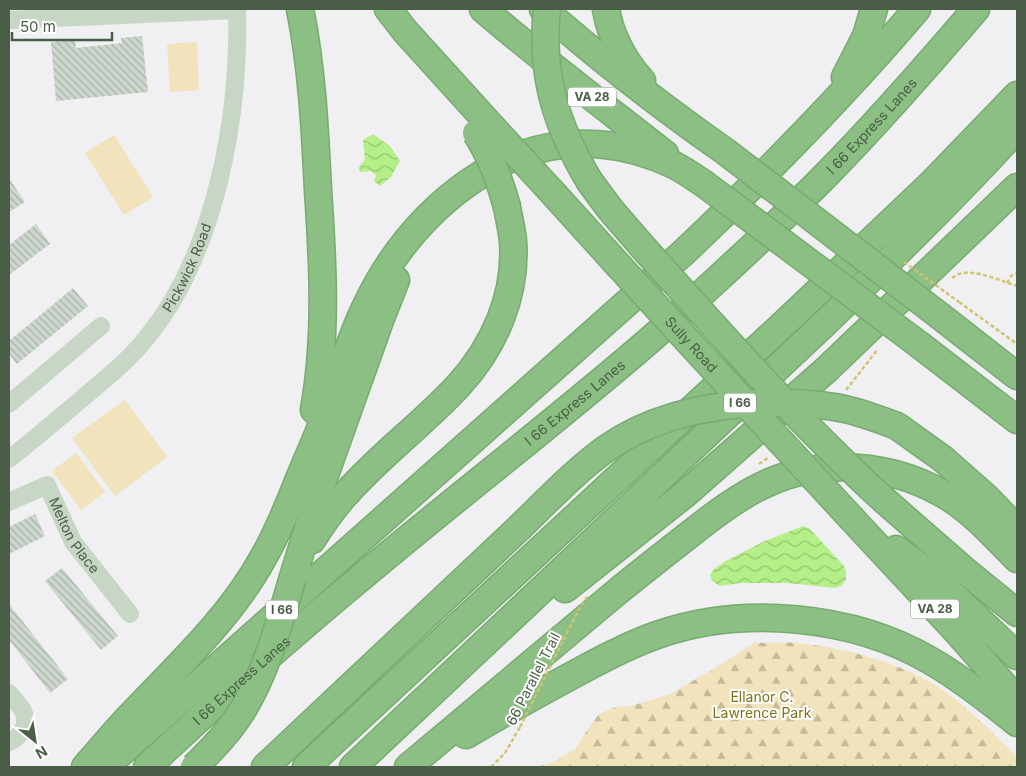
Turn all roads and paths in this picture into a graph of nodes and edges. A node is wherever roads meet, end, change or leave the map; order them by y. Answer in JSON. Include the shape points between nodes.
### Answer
{"nodes":[{"id":1,"x":237,"y":9,"type":"edge"},
{"id":2,"x":300,"y":9,"type":"edge"},
{"id":3,"x":388,"y":9,"type":"edge"},
{"id":4,"x":484,"y":9,"type":"edge"},
{"id":5,"x":542,"y":9,"type":"edge"},
{"id":6,"x":547,"y":9,"type":"edge"},
{"id":7,"x":606,"y":9,"type":"edge"},
{"id":8,"x":874,"y":9,"type":"edge"},
{"id":9,"x":918,"y":9,"type":"edge"},
{"id":10,"x":976,"y":9,"type":"edge"},
{"id":11,"x":193,"y":10,"type":"edge"},
{"id":12,"x":9,"y":20,"type":"edge"},
{"id":13,"x":1017,"y":95,"type":"edge"},
{"id":14,"x":681,"y":120,"type":"junction"},
{"id":15,"x":812,"y":126,"type":"junction"},
{"id":16,"x":1017,"y":129,"type":"edge"},
{"id":17,"x":484,"y":130,"type":"junction"},
{"id":18,"x":490,"y":169,"type":"junction"},
{"id":19,"x":703,"y":183,"type":"junction"},
{"id":20,"x":1017,"y":187,"type":"edge"},
{"id":21,"x":1017,"y":273,"type":"edge"},
{"id":22,"x":1007,"y":283,"type":"dead end"},
{"id":23,"x":949,"y":309,"type":"junction"},
{"id":24,"x":101,"y":326,"type":"dead end"},
{"id":25,"x":1017,"y":344,"type":"edge"},
{"id":26,"x":1017,"y":376,"type":"edge"},
{"id":27,"x":9,"y":404,"type":"edge"},
{"id":28,"x":1017,"y":420,"type":"edge"},
{"id":29,"x":896,"y":426,"type":"junction"},
{"id":30,"x":9,"y":459,"type":"edge"},
{"id":31,"x":298,"y":481,"type":"junction"},
{"id":32,"x":9,"y":502,"type":"edge"},
{"id":33,"x":1017,"y":504,"type":"edge"},
{"id":34,"x":852,"y":519,"type":"junction"},
{"id":35,"x":317,"y":521,"type":"junction"},
{"id":36,"x":1017,"y":529,"type":"edge"},
{"id":37,"x":1017,"y":559,"type":"edge"},
{"id":38,"x":964,"y":570,"type":"junction"},
{"id":39,"x":588,"y":596,"type":"dead end"},
{"id":40,"x":1017,"y":613,"type":"edge"},
{"id":41,"x":130,"y":614,"type":"dead end"},
{"id":42,"x":1017,"y":626,"type":"edge"},
{"id":43,"x":454,"y":630,"type":"junction"},
{"id":44,"x":1017,"y":656,"type":"edge"},
{"id":45,"x":456,"y":670,"type":"junction"},
{"id":46,"x":9,"y":693,"type":"edge"},
{"id":47,"x":1017,"y":700,"type":"edge"},
{"id":48,"x":1017,"y":723,"type":"edge"},
{"id":49,"x":9,"y":742,"type":"edge"},
{"id":50,"x":85,"y":767,"type":"edge"},
{"id":51,"x":105,"y":767,"type":"edge"},
{"id":52,"x":147,"y":767,"type":"edge"},
{"id":53,"x":194,"y":767,"type":"edge"},
{"id":54,"x":265,"y":767,"type":"edge"},
{"id":55,"x":306,"y":767,"type":"edge"},
{"id":56,"x":326,"y":767,"type":"edge"},
{"id":57,"x":353,"y":767,"type":"edge"},
{"id":58,"x":408,"y":767,"type":"edge"},
{"id":59,"x":421,"y":767,"type":"edge"},
{"id":60,"x":491,"y":767,"type":"edge"}],
"edges":[{"from":1,"to":11,"type":"street"},
{"from":1,"to":30,"type":"street","name":"Pickwick Road","via":[[235,88],[225,154],[204,230],[188,272],[148,337],[124,362]]},
{"from":2,"to":31,"type":"highway","via":[[308,52],[315,127],[322,350],[310,434]]},
{"from":3,"to":17,"type":"highway","name":"Sully Road","number":"VA 28"},
{"from":4,"to":19,"type":"highway","number":"VA 28"},
{"from":5,"to":14,"type":"highway","via":[[613,69]]},
{"from":6,"to":38,"type":"highway","bridge":true,"via":[[546,57],[557,113],[577,159],[610,209],[820,439]]},
{"from":7,"to":14,"type":"highway","via":[[613,36],[624,58],[658,99]]},
{"from":8,"to":15,"type":"highway","via":[[866,36],[851,66]]},
{"from":9,"to":15,"type":"highway","number":"I 66"},
{"from":10,"to":52,"type":"highway","name":"I 66 Express Lanes","via":[[840,160],[694,300],[578,400],[376,564]]},
{"from":11,"to":12,"type":"street"},
{"from":13,"to":43,"type":"highway","via":[[955,160],[776,332]]},
{"from":14,"to":23,"type":"highway","bridge":true},
{"from":15,"to":51,"type":"highway","number":"I 66","via":[[724,214],[635,296]]},
{"from":16,"to":45,"type":"highway","number":"I 66","via":[[886,264]]},
{"from":17,"to":34,"type":"highway","name":"Sully Road","number":"VA 28","bridge":true,"via":[[552,192]]},
{"from":17,"to":35,"type":"highway","bridge":true,"via":[[507,207],[513,241],[510,290],[502,318],[484,353],[458,386]]},
{"from":18,"to":19,"type":"highway","via":[[549,146],[581,143],[614,145],[646,153]]},
{"from":18,"to":31,"type":"highway","via":[[438,206],[384,272],[358,324],[318,436]]},
{"from":18,"to":35,"type":"highway","via":[[463,191],[436,220],[401,270],[381,318]]},
{"from":19,"to":28,"type":"highway","number":"VA 28","bridge":true},
{"from":20,"to":45,"type":"highway","via":[[826,370],[684,495],[558,595]]},
{"from":21,"to":22,"type":"path"},
{"from":23,"to":25,"type":"path"},
{"from":23,"to":26,"type":"highway"},
{"from":24,"to":27,"type":"street"},
{"from":29,"to":33,"type":"highway","via":[[953,458]]},
{"from":29,"to":36,"type":"highway","via":[[942,459]]},
{"from":29,"to":54,"type":"highway","bridge":true,"via":[[848,410],[775,402],[716,406],[637,431],[608,448],[572,477]]},
{"from":31,"to":50,"type":"highway","via":[[272,542],[246,586],[203,639]]},
{"from":32,"to":41,"type":"street","name":"Melton Place","via":[[47,485],[73,542]]},
{"from":34,"to":44,"type":"highway","via":[[933,576]]},
{"from":34,"to":47,"type":"highway","name":"Sully Road","number":"VA 28"},
{"from":35,"to":53,"type":"highway","bridge":true,"via":[[293,577],[255,688],[234,723]]},
{"from":37,"to":58,"type":"highway","via":[[955,501],[917,480],[883,470],[835,466],[790,474],[750,491],[705,522]]},
{"from":38,"to":40,"type":"highway"},
{"from":38,"to":42,"type":"highway"},
{"from":39,"to":60,"type":"path","name":"66 Parallel Trail","bridge":true,"via":[[520,727],[505,752]]},
{"from":43,"to":55,"type":"highway"},
{"from":43,"to":56,"type":"highway","via":[[371,724]]},
{"from":45,"to":57,"type":"highway","number":"I 66"},
{"from":46,"to":49,"type":"street","via":[[23,711],[26,724],[21,734]]},
{"from":48,"to":59,"type":"highway","via":[[956,677],[902,646],[875,636],[809,621],[747,618],[704,622],[629,646],[483,725]]}]}
